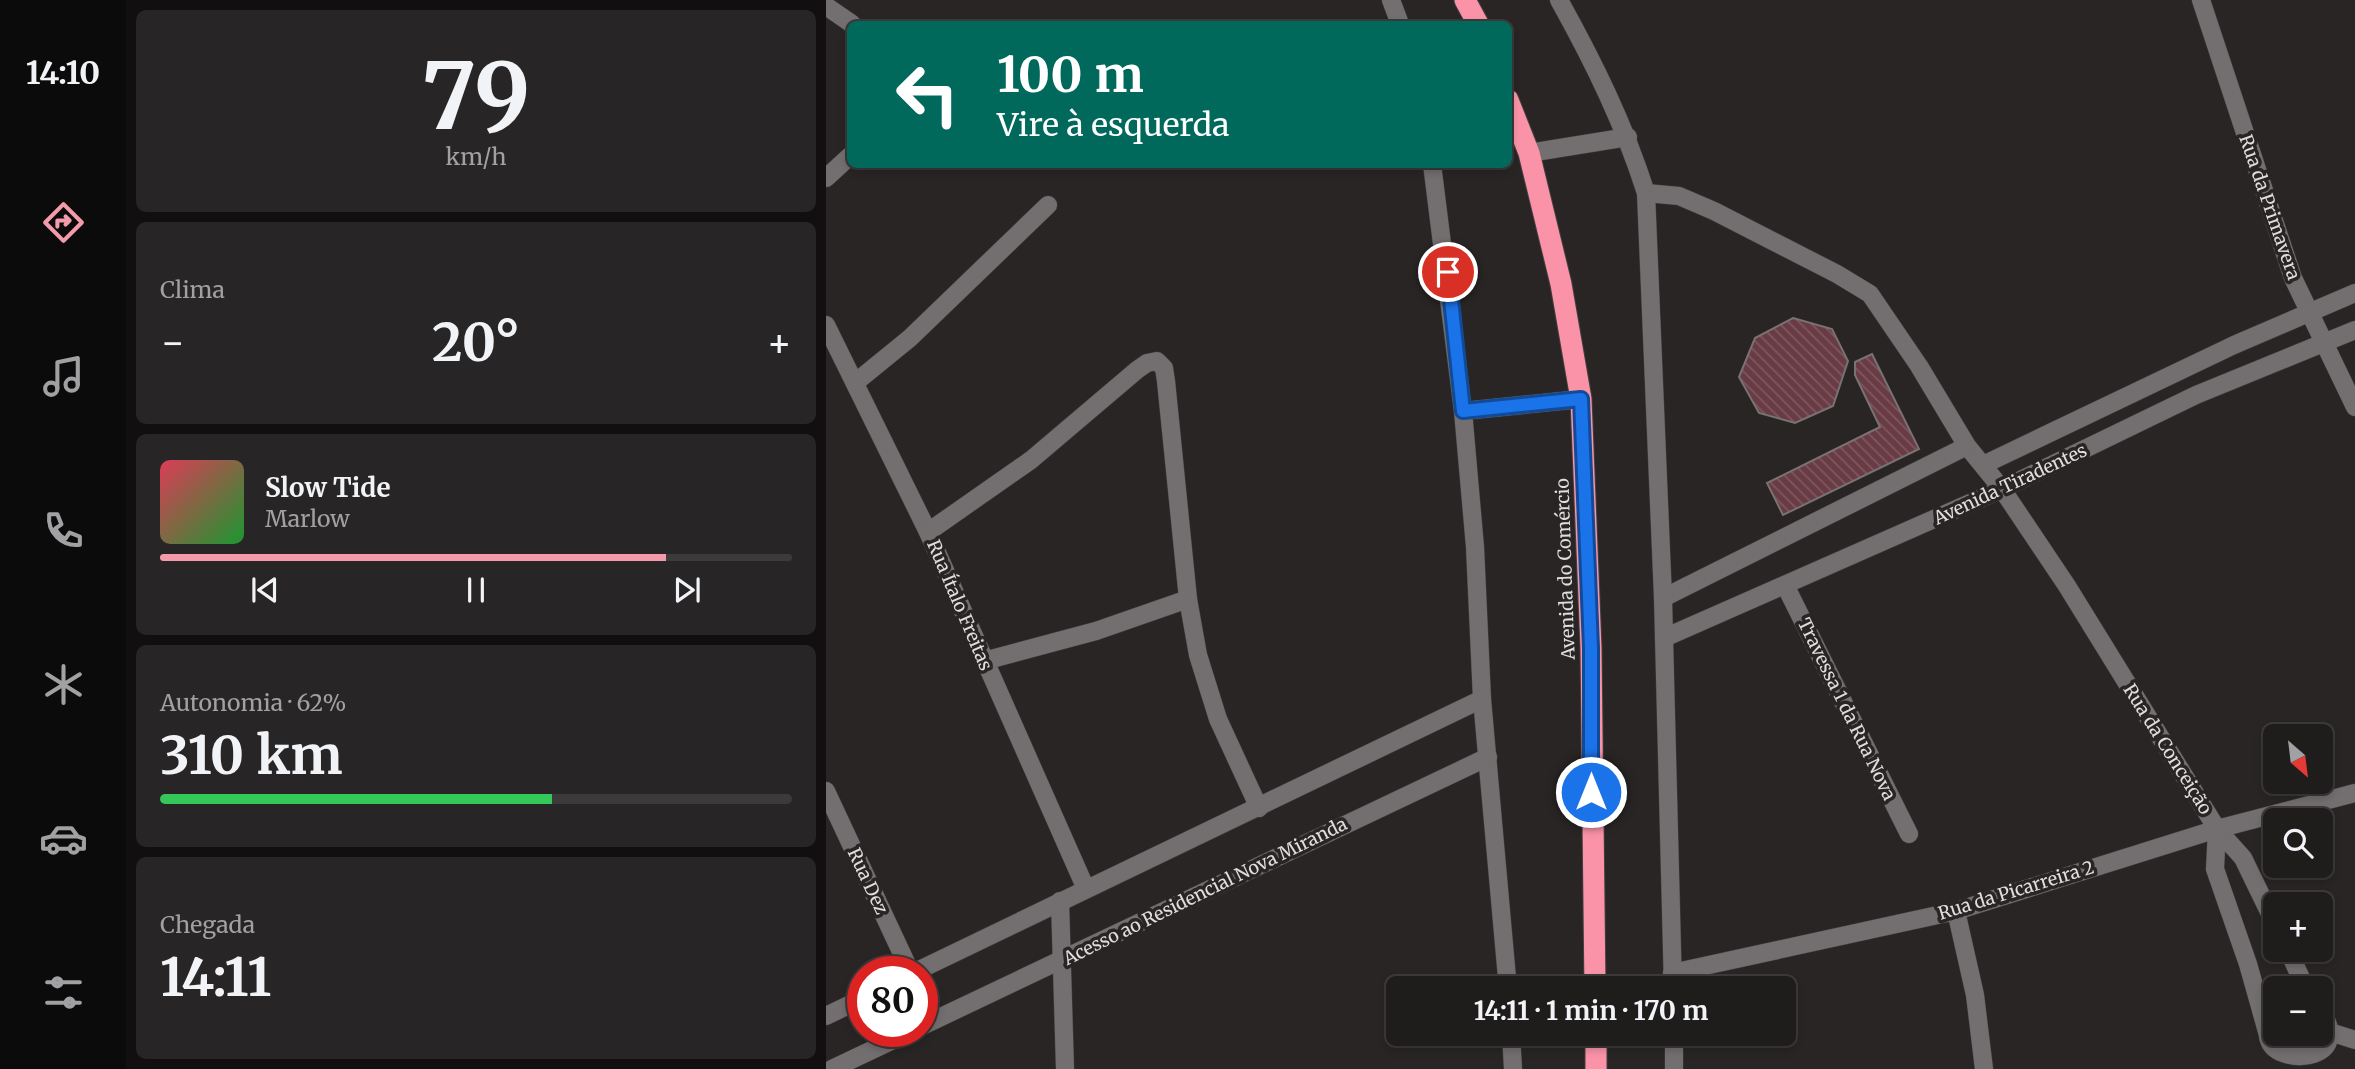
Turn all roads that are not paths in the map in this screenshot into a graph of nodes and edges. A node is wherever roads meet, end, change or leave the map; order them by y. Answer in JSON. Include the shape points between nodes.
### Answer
{"nodes":[{"id":1,"x":1391,"y":0,"type":"edge"},
{"id":2,"x":1465,"y":0,"type":"edge"},
{"id":3,"x":1559,"y":0,"type":"edge"},
{"id":4,"x":2201,"y":0,"type":"edge"},
{"id":5,"x":826,"y":6,"type":"edge"},
{"id":6,"x":848,"y":21,"type":"edge"},
{"id":7,"x":1400,"y":21,"type":"edge"},
{"id":8,"x":1476,"y":21,"type":"edge"},
{"id":9,"x":1512,"y":110,"type":"edge"},
{"id":10,"x":1628,"y":137,"type":"junction"},
{"id":11,"x":1529,"y":153,"type":"junction"},
{"id":12,"x":847,"y":159,"type":"edge"},
{"id":13,"x":1433,"y":168,"type":"edge"},
{"id":14,"x":826,"y":178,"type":"edge"},
{"id":15,"x":1646,"y":193,"type":"junction"},
{"id":16,"x":1048,"y":205,"type":"dead end"},
{"id":17,"x":2355,"y":293,"type":"edge"},
{"id":18,"x":2310,"y":314,"type":"junction"},
{"id":19,"x":826,"y":325,"type":"edge"},
{"id":20,"x":2355,"y":330,"type":"edge"},
{"id":21,"x":2325,"y":345,"type":"junction"},
{"id":22,"x":856,"y":382,"type":"junction"},
{"id":23,"x":1581,"y":399,"type":"junction"},
{"id":24,"x":2355,"y":407,"type":"edge"},
{"id":25,"x":1463,"y":411,"type":"junction"},
{"id":26,"x":1967,"y":446,"type":"junction"},
{"id":27,"x":1983,"y":465,"type":"junction"},
{"id":28,"x":2003,"y":489,"type":"junction"},
{"id":29,"x":928,"y":532,"type":"junction"},
{"id":30,"x":1785,"y":585,"type":"junction"},
{"id":31,"x":1663,"y":598,"type":"junction"},
{"id":32,"x":1188,"y":599,"type":"junction"},
{"id":33,"x":1664,"y":638,"type":"junction"},
{"id":34,"x":984,"y":661,"type":"junction"},
{"id":35,"x":1482,"y":699,"type":"junction"},
{"id":36,"x":1488,"y":757,"type":"junction"},
{"id":37,"x":826,"y":791,"type":"edge"},
{"id":38,"x":2355,"y":793,"type":"edge"},
{"id":39,"x":1259,"y":808,"type":"junction"},
{"id":40,"x":2217,"y":829,"type":"junction"},
{"id":41,"x":1909,"y":834,"type":"dead end"},
{"id":42,"x":1086,"y":889,"type":"junction"},
{"id":43,"x":2263,"y":899,"type":"edge"},
{"id":44,"x":1060,"y":901,"type":"junction"},
{"id":45,"x":1956,"y":911,"type":"junction"},
{"id":46,"x":903,"y":956,"type":"edge"},
{"id":47,"x":1064,"y":958,"type":"junction"},
{"id":48,"x":938,"y":961,"type":"edge"},
{"id":49,"x":1506,"y":976,"type":"edge"},
{"id":50,"x":1595,"y":976,"type":"edge"},
{"id":51,"x":1672,"y":976,"type":"edge"},
{"id":52,"x":1692,"y":976,"type":"edge"},
{"id":53,"x":847,"y":1006,"type":"edge"},
{"id":54,"x":826,"y":1016,"type":"edge"},
{"id":55,"x":2263,"y":1017,"type":"edge"},
{"id":56,"x":938,"y":1018,"type":"edge"},
{"id":57,"x":2333,"y":1033,"type":"edge"},
{"id":58,"x":2355,"y":1040,"type":"edge"},
{"id":59,"x":1512,"y":1046,"type":"edge"},
{"id":60,"x":1596,"y":1046,"type":"edge"},
{"id":61,"x":1674,"y":1046,"type":"edge"},
{"id":62,"x":2271,"y":1046,"type":"edge"},
{"id":63,"x":2326,"y":1046,"type":"edge"},
{"id":64,"x":878,"y":1047,"type":"edge"},
{"id":65,"x":2280,"y":1063,"type":"edge"},
{"id":66,"x":2303,"y":1064,"type":"junction"},
{"id":67,"x":832,"y":1069,"type":"edge"},
{"id":68,"x":1065,"y":1069,"type":"edge"},
{"id":69,"x":1513,"y":1069,"type":"edge"},
{"id":70,"x":1596,"y":1069,"type":"edge"},
{"id":71,"x":1674,"y":1069,"type":"edge"},
{"id":72,"x":1984,"y":1069,"type":"edge"},
{"id":73,"x":2329,"y":1069,"type":"edge"}],
"edges":[{"from":1,"to":7,"type":"street"},
{"from":2,"to":8,"type":"highway"},
{"from":3,"to":10,"type":"street","via":[[1597,67]]},
{"from":4,"to":18,"type":"street","name":"Rua da Primavera","via":[[2293,278]]},
{"from":5,"to":6,"type":"street"},
{"from":9,"to":11,"type":"highway","name":"Avenida do Comércio"},
{"from":10,"to":11,"type":"street"},
{"from":10,"to":15,"type":"street"},
{"from":11,"to":23,"type":"highway","name":"Avenida do Comércio","via":[[1561,284]]},
{"from":12,"to":14,"type":"street"},
{"from":13,"to":25,"type":"street"},
{"from":15,"to":26,"type":"street","via":[[1679,197],[1714,211],[1870,294]]},
{"from":15,"to":31,"type":"street"},
{"from":16,"to":22,"type":"street","via":[[910,338]]},
{"from":17,"to":18,"type":"street","name":"Avenida Tiradentes"},
{"from":18,"to":21,"type":"street","name":"Rua da Primavera"},
{"from":18,"to":27,"type":"street","name":"Avenida Tiradentes","via":[[2234,345]]},
{"from":19,"to":22,"type":"street","name":"Rua Ítalo Freitas"},
{"from":20,"to":21,"type":"street","name":"Avenida Tiradentes"},
{"from":21,"to":24,"type":"street","name":"Rua da Primavera"},
{"from":21,"to":28,"type":"street","name":"Avenida Tiradentes","via":[[2196,395]]},
{"from":22,"to":29,"type":"street","name":"Rua Ítalo Freitas"},
{"from":23,"to":25,"type":"street"},
{"from":23,"to":50,"type":"highway","name":"Avenida do Comércio","via":[[1591,648]]},
{"from":25,"to":35,"type":"street"},
{"from":26,"to":27,"type":"street"},
{"from":26,"to":31,"type":"street"},
{"from":27,"to":28,"type":"street"},
{"from":28,"to":30,"type":"street","name":"Avenida Tiradentes"},
{"from":28,"to":40,"type":"street","name":"Rua da Conceição"},
{"from":29,"to":32,"type":"street","via":[[1040,452],[1137,370],[1157,361],[1164,368],[1166,381]]},
{"from":29,"to":34,"type":"street","name":"Rua Ítalo Freitas"},
{"from":30,"to":33,"type":"street","name":"Avenida Tiradentes"},
{"from":30,"to":41,"type":"street","name":"Travessa 1 da Rua Nova"},
{"from":31,"to":33,"type":"street"},
{"from":32,"to":34,"type":"street","via":[[1096,631]]},
{"from":32,"to":39,"type":"street","via":[[1198,655],[1218,719]]},
{"from":33,"to":51,"type":"street"},
{"from":34,"to":42,"type":"street","name":"Rua Ítalo Freitas"},
{"from":35,"to":36,"type":"street"},
{"from":35,"to":39,"type":"street"},
{"from":36,"to":47,"type":"street","name":"Acesso ao Residencial Nova Miranda"},
{"from":36,"to":49,"type":"street"},
{"from":37,"to":46,"type":"street","name":"Rua Dez"},
{"from":38,"to":40,"type":"street","name":"Rua da Picarreira 2"},
{"from":39,"to":42,"type":"street"},
{"from":40,"to":43,"type":"street","via":[[2243,858]]},
{"from":40,"to":45,"type":"street","name":"Rua da Picarreira 2"},
{"from":40,"to":55,"type":"street","name":"Rua da Conceição","via":[[2216,869]]},
{"from":42,"to":44,"type":"street"},
{"from":44,"to":47,"type":"street"},
{"from":44,"to":48,"type":"street"},
{"from":45,"to":52,"type":"street","name":"Rua da Picarreira 2"},
{"from":45,"to":72,"type":"street","via":[[1975,995]]},
{"from":47,"to":56,"type":"street","name":"Acesso ao Residencial Nova Miranda"},
{"from":47,"to":68,"type":"street"},
{"from":53,"to":54,"type":"street"},
{"from":57,"to":58,"type":"street"},
{"from":59,"to":69,"type":"street"},
{"from":60,"to":70,"type":"highway"},
{"from":61,"to":71,"type":"street"},
{"from":62,"to":65,"type":"street","name":"Rua da Conceição"},
{"from":63,"to":66,"type":"street","via":[[2315,1061]]},
{"from":64,"to":67,"type":"street"},
{"from":65,"to":66,"type":"street"},
{"from":66,"to":73,"type":"street"}]}
